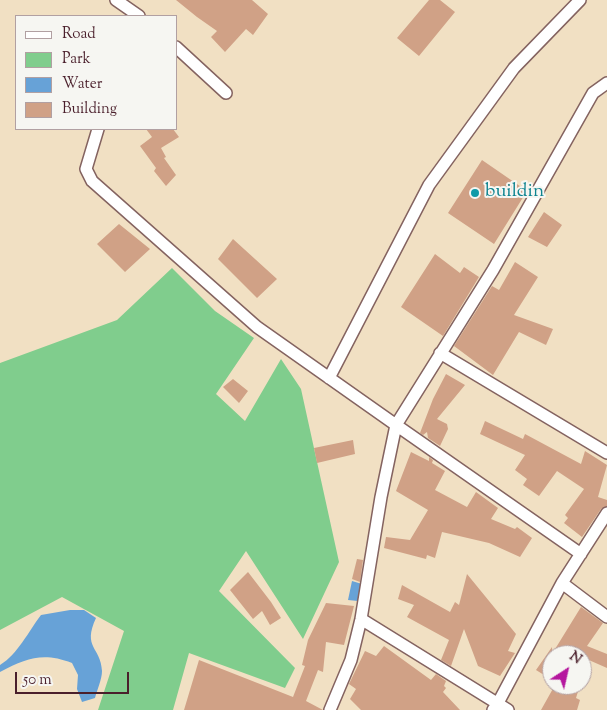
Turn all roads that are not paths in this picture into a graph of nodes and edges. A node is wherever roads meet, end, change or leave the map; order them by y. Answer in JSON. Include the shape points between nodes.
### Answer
{"nodes":[{"id":1,"x":116,"y":0,"type":"edge"},
{"id":2,"x":580,"y":0,"type":"edge"},
{"id":3,"x":138,"y":15,"type":"edge"},
{"id":4,"x":178,"y":49,"type":"edge"},
{"id":5,"x":607,"y":83,"type":"edge"},
{"id":6,"x":226,"y":93,"type":"dead end"},
{"id":7,"x":98,"y":130,"type":"edge"},
{"id":8,"x":440,"y":353,"type":"junction"},
{"id":9,"x":329,"y":378,"type":"junction"},
{"id":10,"x":396,"y":426,"type":"junction"},
{"id":11,"x":607,"y":453,"type":"edge"},
{"id":12,"x":607,"y":513,"type":"edge"},
{"id":13,"x":581,"y":554,"type":"junction"},
{"id":14,"x":562,"y":584,"type":"junction"},
{"id":15,"x":607,"y":617,"type":"edge"},
{"id":16,"x":361,"y":619,"type":"junction"},
{"id":17,"x":496,"y":706,"type":"edge"},
{"id":18,"x":335,"y":707,"type":"edge"},
{"id":19,"x":508,"y":710,"type":"edge"}],
"edges":[{"from":1,"to":3,"type":"street"},
{"from":2,"to":9,"type":"street","via":[[514,68],[430,185]]},
{"from":4,"to":6,"type":"street"},
{"from":5,"to":8,"type":"street","via":[[593,93],[493,270]]},
{"from":7,"to":9,"type":"street","via":[[86,169],[92,180],[257,327]]},
{"from":8,"to":10,"type":"street"},
{"from":8,"to":11,"type":"street"},
{"from":9,"to":10,"type":"street"},
{"from":10,"to":13,"type":"street"},
{"from":10,"to":16,"type":"street"},
{"from":12,"to":13,"type":"street"},
{"from":13,"to":14,"type":"street"},
{"from":14,"to":15,"type":"street"},
{"from":14,"to":17,"type":"street"},
{"from":16,"to":17,"type":"street"},
{"from":16,"to":18,"type":"street"},
{"from":17,"to":19,"type":"street"}]}
